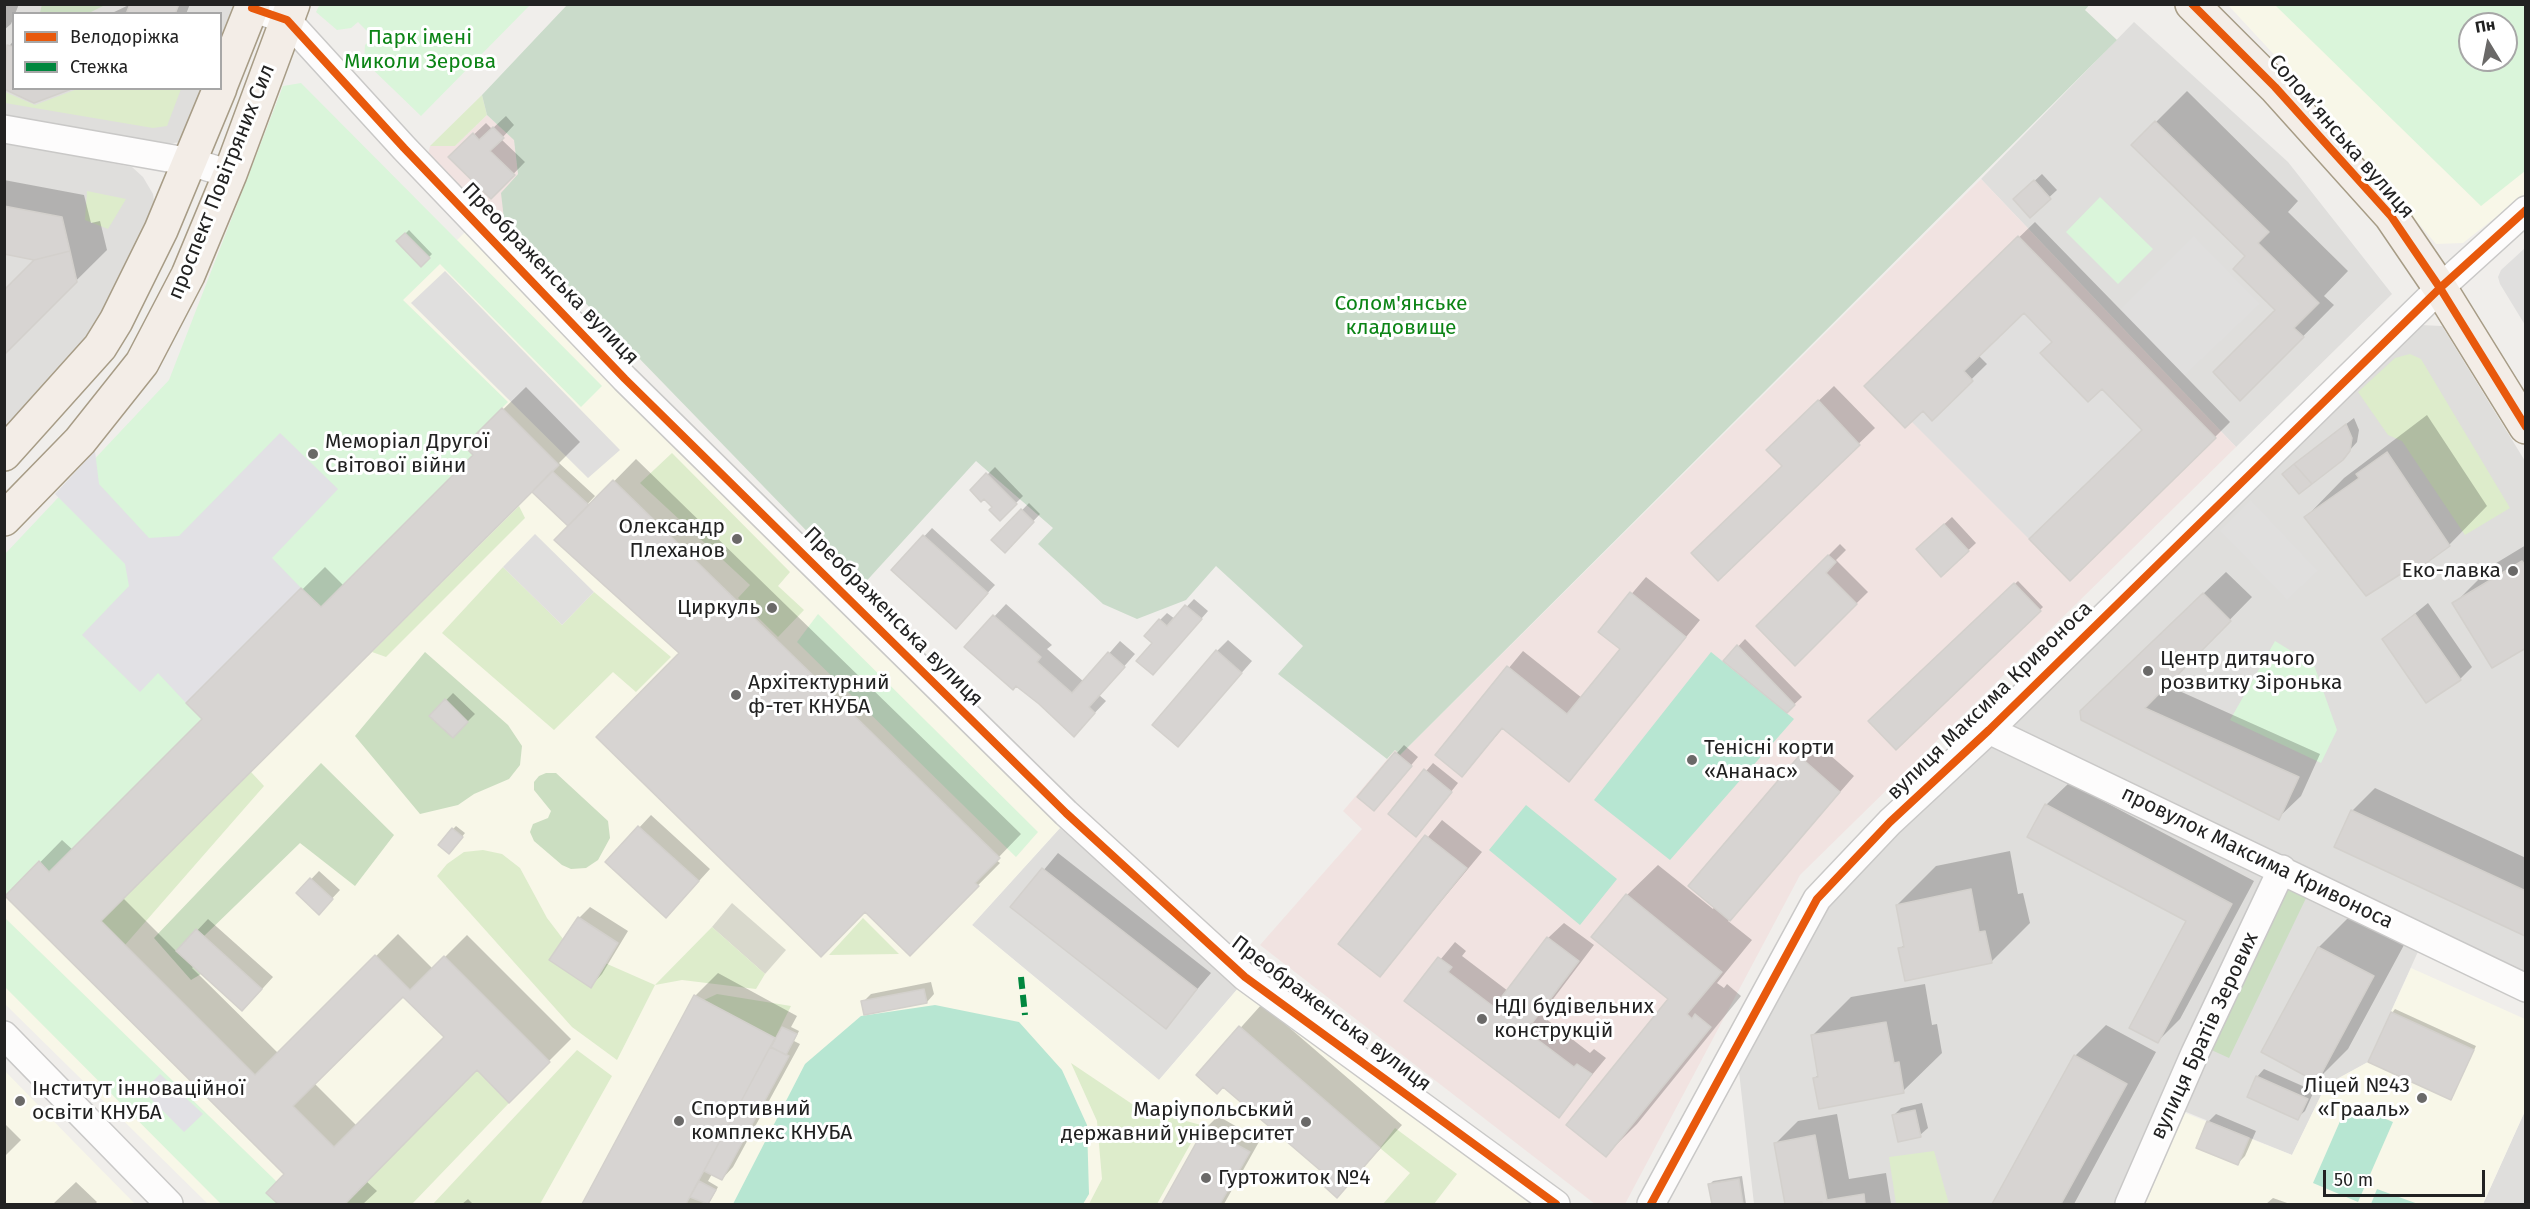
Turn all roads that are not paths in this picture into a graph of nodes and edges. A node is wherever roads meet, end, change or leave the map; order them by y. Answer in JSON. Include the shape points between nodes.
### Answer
{"nodes":[{"id":1,"x":2192,"y":4,"type":"edge"},
{"id":2,"x":253,"y":6,"type":"edge"},
{"id":3,"x":290,"y":12,"type":"edge"},
{"id":4,"x":222,"y":83,"type":"edge"},
{"id":5,"x":219,"y":90,"type":"edge"},
{"id":6,"x":4,"y":129,"type":"edge"},
{"id":7,"x":191,"y":162,"type":"junction"},
{"id":8,"x":230,"y":174,"type":"junction"},
{"id":9,"x":2526,"y":210,"type":"edge"},
{"id":10,"x":2440,"y":288,"type":"junction"},
{"id":11,"x":2526,"y":427,"type":"edge"},
{"id":12,"x":4,"y":454,"type":"edge"},
{"id":13,"x":4,"y":519,"type":"edge"},
{"id":14,"x":1989,"y":730,"type":"junction"},
{"id":15,"x":2282,"y":869,"type":"junction"},
{"id":16,"x":2526,"y":988,"type":"edge"},
{"id":17,"x":4,"y":1035,"type":"edge"},
{"id":18,"x":169,"y":1204,"type":"edge"},
{"id":19,"x":1556,"y":1204,"type":"edge"},
{"id":20,"x":1651,"y":1204,"type":"edge"},
{"id":21,"x":2129,"y":1204,"type":"edge"}],
"edges":[{"from":1,"to":10,"type":"main road","name":"Соломʼянська вулиця","via":[[2276,87],[2391,216]]},
{"from":2,"to":3,"type":"street","name":"Преображенська вулиця"},
{"from":2,"to":4,"type":"main road","name":"проспект Повітряних Сил"},
{"from":3,"to":8,"type":"main road","name":"проспект Повітряних Сил"},
{"from":3,"to":19,"type":"street","name":"Преображенська вулиця","via":[[399,143],[625,380],[1066,813],[1245,977]]},
{"from":5,"to":7,"type":"main road","name":"проспект Повітряних Сил"},
{"from":6,"to":7,"type":"street"},
{"from":7,"to":8,"type":"street"},
{"from":7,"to":12,"type":"main road","name":"проспект Повітряних Сил","via":[[161,230],[100,347]]},
{"from":8,"to":13,"type":"main road","name":"проспект Повітряних Сил","via":[[188,275],[142,363],[80,441]]},
{"from":9,"to":10,"type":"street","name":"вулиця Максима Кривоноса"},
{"from":10,"to":11,"type":"main road","name":"Соломʼянська вулиця"},
{"from":10,"to":14,"type":"street","name":"вулиця Максима Кривоноса"},
{"from":14,"to":15,"type":"street","name":"провулок Максима Кривоноса"},
{"from":14,"to":20,"type":"street","name":"вулиця Максима Кривоноса","via":[[1890,822],[1817,899]]},
{"from":15,"to":16,"type":"street","name":"провулок Максима Кривоноса"},
{"from":15,"to":21,"type":"street","name":"вулиця Братів Зерових"},
{"from":17,"to":18,"type":"street"}]}
